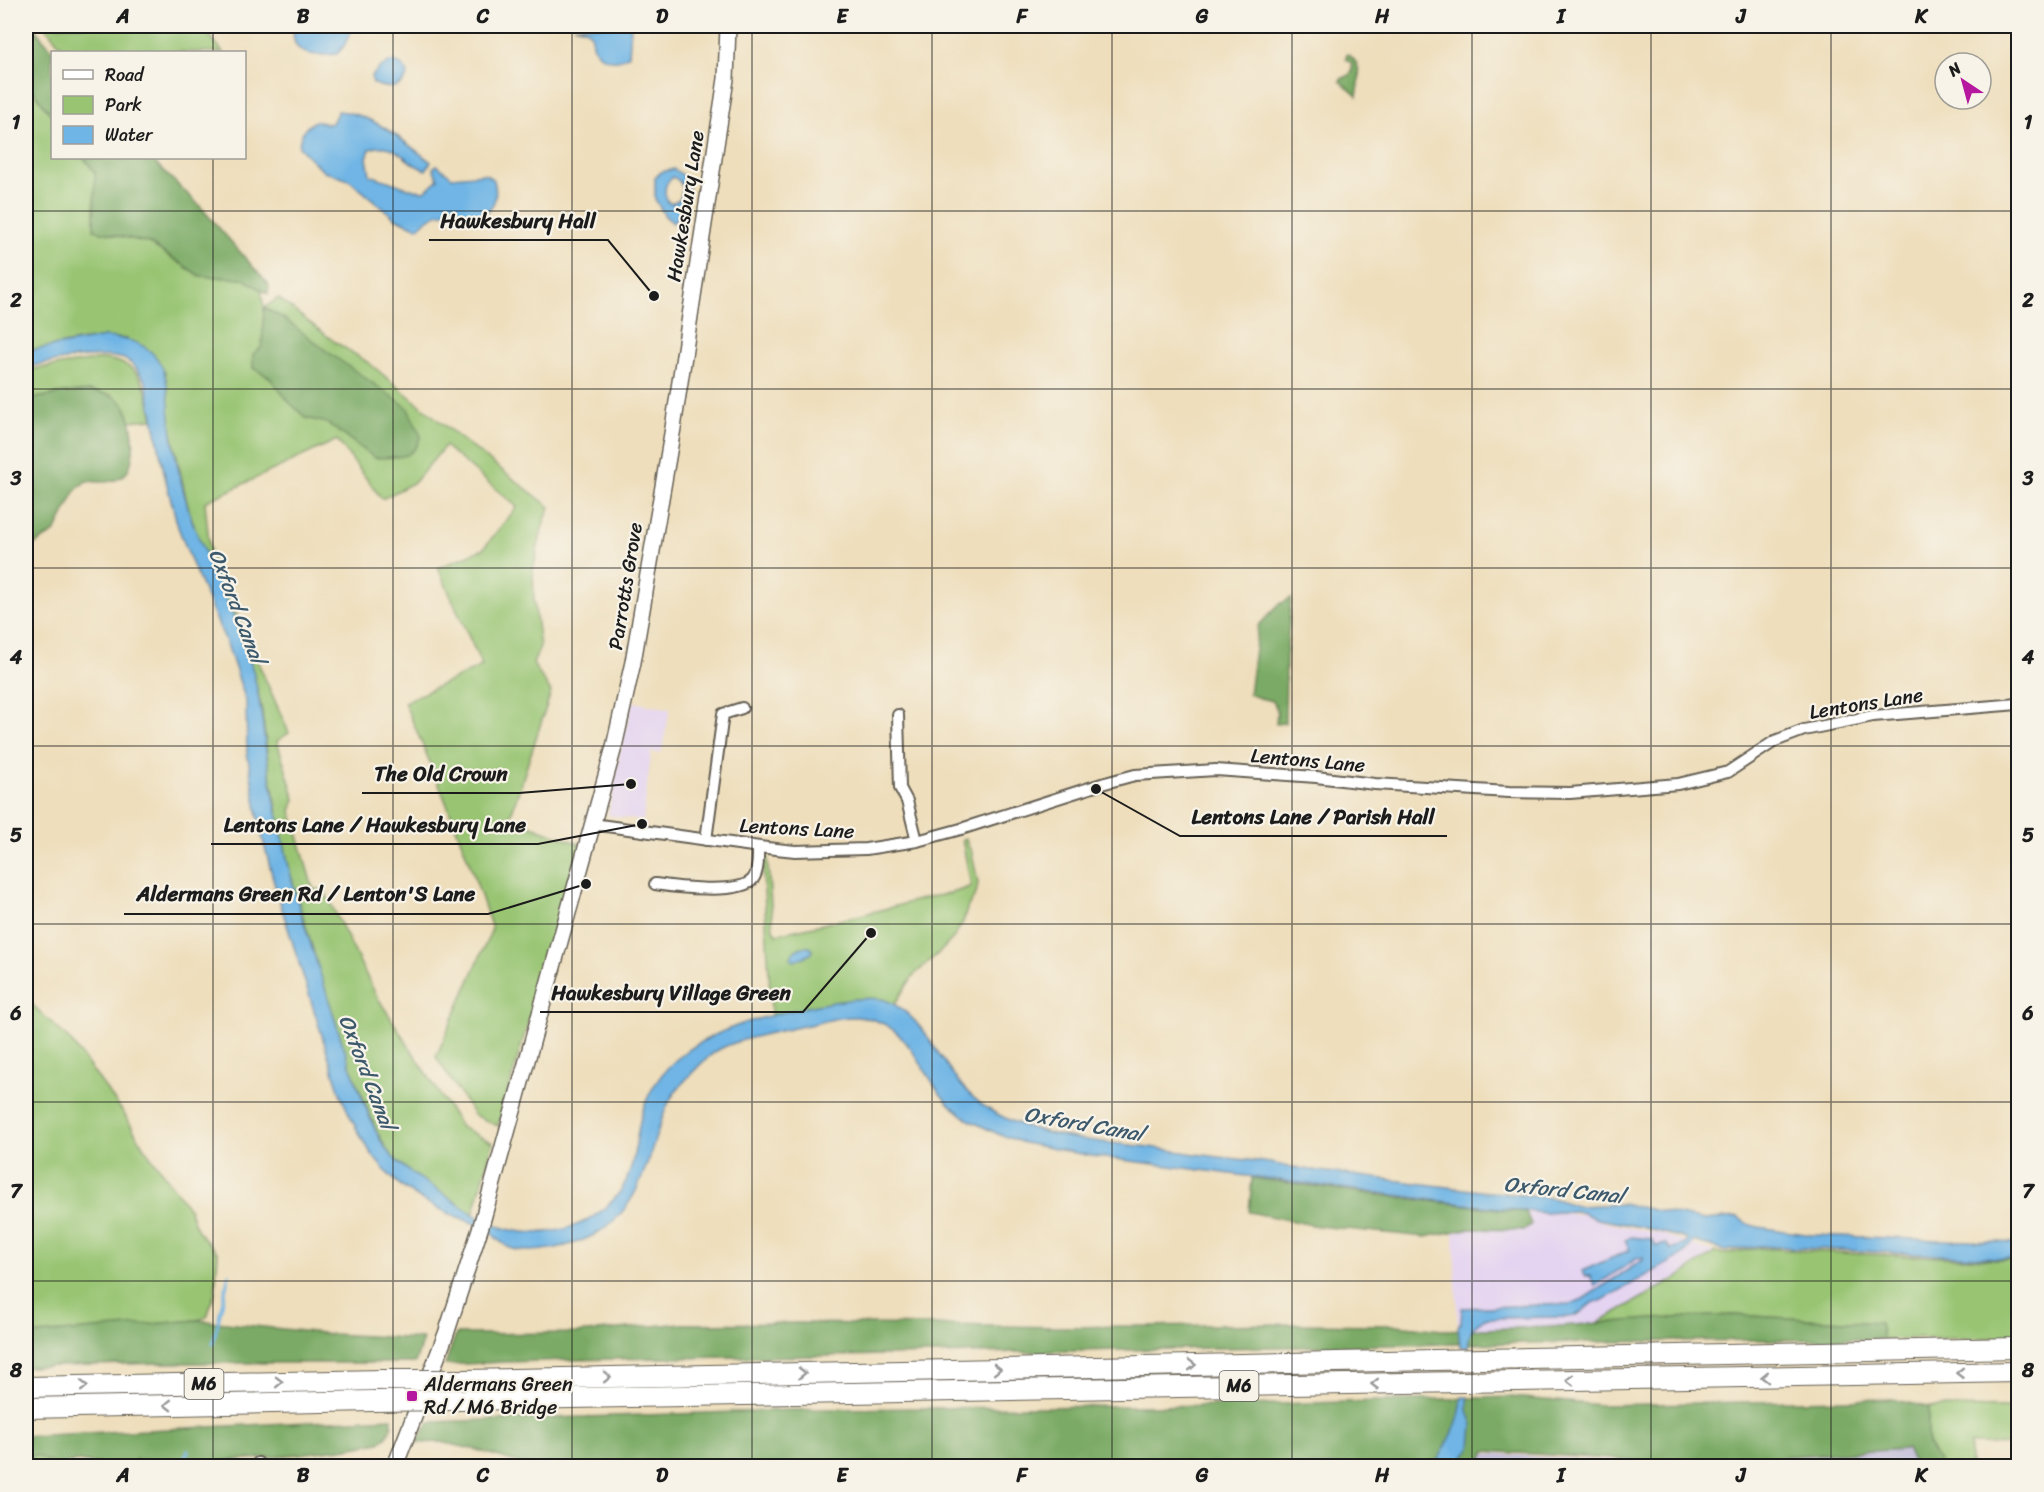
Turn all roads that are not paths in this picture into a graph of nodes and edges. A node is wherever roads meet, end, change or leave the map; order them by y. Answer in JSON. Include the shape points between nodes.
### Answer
{"nodes":[{"id":1,"x":728,"y":26,"type":"edge"},
{"id":2,"x":673,"y":428,"type":"joint"},
{"id":3,"x":2019,"y":704,"type":"edge"},
{"id":4,"x":742,"y":708,"type":"dead end"},
{"id":5,"x":901,"y":718,"type":"dead end"},
{"id":6,"x":592,"y":824,"type":"junction"},
{"id":7,"x":706,"y":840,"type":"junction"},
{"id":8,"x":917,"y":841,"type":"junction"},
{"id":9,"x":758,"y":847,"type":"junction"},
{"id":10,"x":655,"y":884,"type":"dead end"},
{"id":11,"x":2019,"y":1348,"type":"edge"},
{"id":12,"x":2019,"y":1372,"type":"edge"},
{"id":13,"x":26,"y":1387,"type":"edge"},
{"id":14,"x":26,"y":1408,"type":"edge"},
{"id":15,"x":395,"y":1467,"type":"edge"}],
"edges":[{"from":1,"to":2,"type":"main road","name":"Hawkesbury Lane","via":[[726,79]]},
{"from":2,"to":6,"type":"main road","name":"Parrotts Grove","via":[[633,662]]},
{"from":3,"to":8,"type":"street","name":"Lentons Lane","via":[[1873,716],[1775,741],[1728,772],[1678,784],[1570,793],[1375,784],[1216,770],[1135,775]]},
{"from":4,"to":7,"type":"street","via":[[723,714]]},
{"from":5,"to":8,"type":"street","via":[[900,788]]},
{"from":6,"to":7,"type":"street","name":"Lentons Lane"},
{"from":6,"to":15,"type":"main road","name":"Parrotts Grove","via":[[500,1165],[446,1334]]},
{"from":7,"to":9,"type":"street","name":"Lentons Lane"},
{"from":8,"to":9,"type":"street","name":"Lentons Lane","via":[[843,850]]},
{"from":9,"to":10,"type":"street","via":[[753,879],[745,885],[700,890]]},
{"from":13,"to":11,"type":"highway","number":"M6","one_way":true,"bridge":true},
{"from":12,"to":14,"type":"highway","number":"M6","one_way":true,"bridge":true}]}
